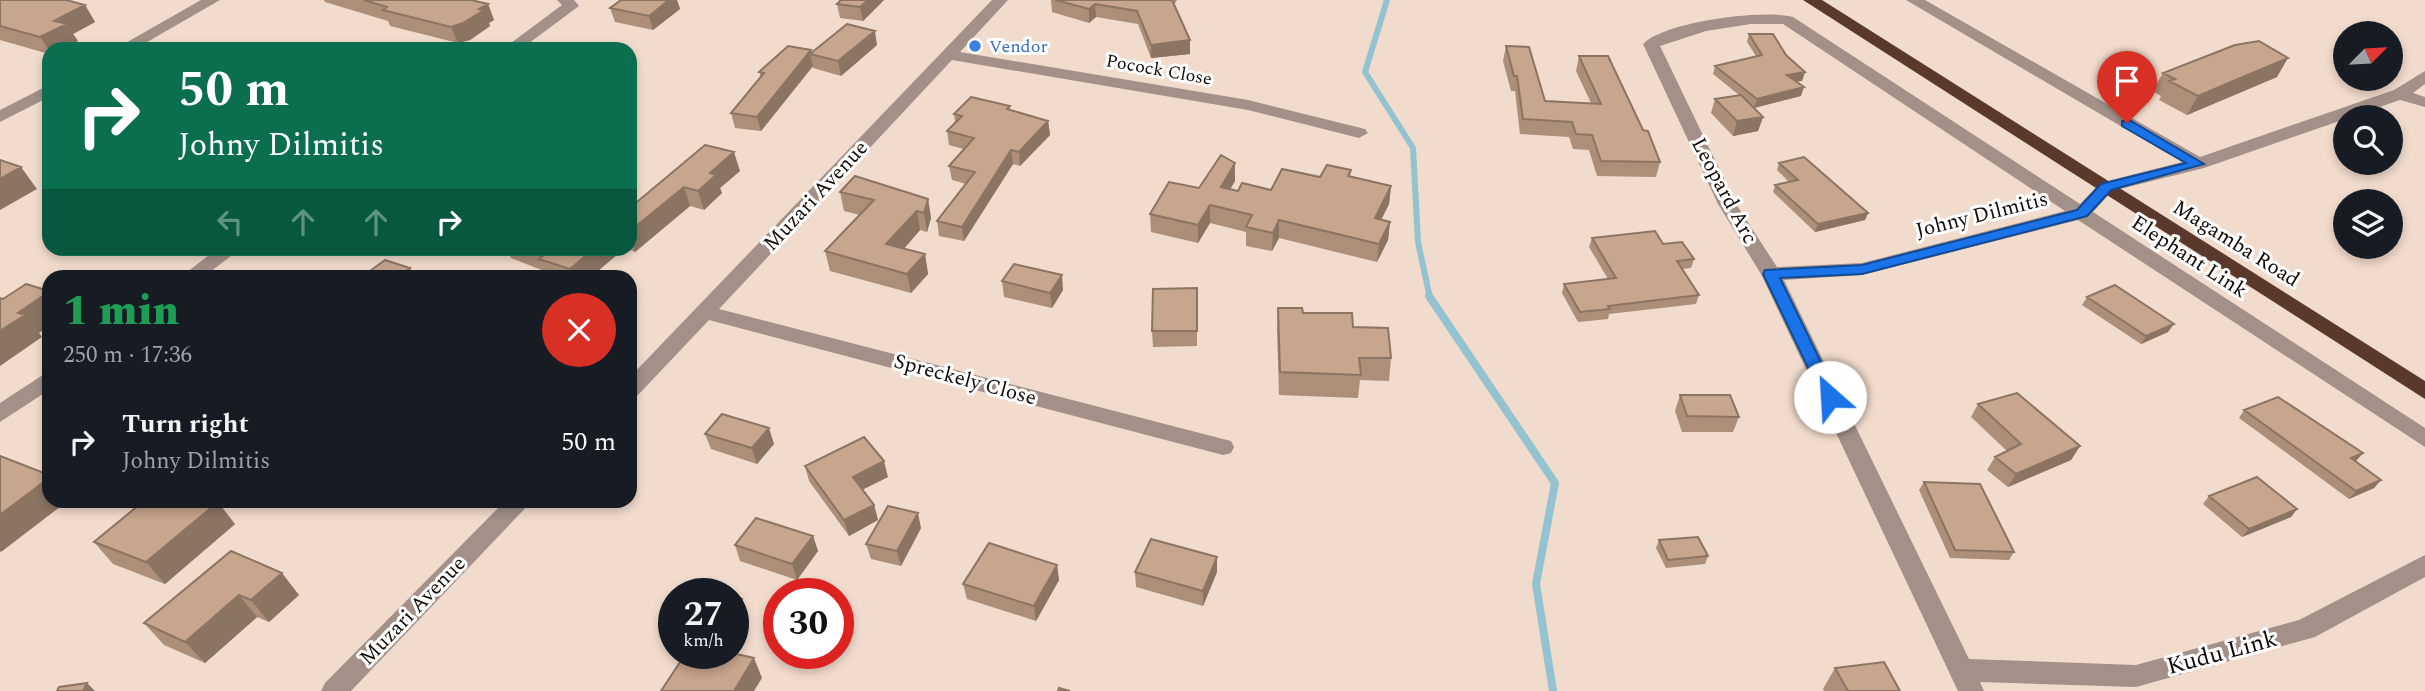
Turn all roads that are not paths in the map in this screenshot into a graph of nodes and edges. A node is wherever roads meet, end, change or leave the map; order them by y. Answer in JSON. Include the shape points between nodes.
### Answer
{"nodes":[{"id":1,"x":212,"y":0,"type":"edge"},
{"id":2,"x":565,"y":0,"type":"edge"},
{"id":3,"x":1000,"y":0,"type":"edge"},
{"id":4,"x":1811,"y":0,"type":"edge"},
{"id":5,"x":1914,"y":0,"type":"edge"},
{"id":6,"x":1787,"y":20,"type":"joint"},
{"id":7,"x":136,"y":42,"type":"edge"},
{"id":8,"x":522,"y":42,"type":"edge"},
{"id":9,"x":950,"y":55,"type":"junction"},
{"id":10,"x":2425,"y":76,"type":"edge"},
{"id":11,"x":42,"y":94,"type":"edge"},
{"id":12,"x":2400,"y":94,"type":"junction"},
{"id":13,"x":2425,"y":102,"type":"edge"},
{"id":14,"x":0,"y":117,"type":"edge"},
{"id":15,"x":1359,"y":133,"type":"dead end"},
{"id":16,"x":2198,"y":164,"type":"junction"},
{"id":17,"x":2106,"y":187,"type":"junction"},
{"id":18,"x":2082,"y":213,"type":"junction"},
{"id":19,"x":221,"y":256,"type":"edge"},
{"id":20,"x":201,"y":270,"type":"edge"},
{"id":21,"x":1771,"y":274,"type":"junction"},
{"id":22,"x":706,"y":312,"type":"junction"},
{"id":23,"x":637,"y":383,"type":"edge"},
{"id":24,"x":42,"y":384,"type":"edge"},
{"id":25,"x":2425,"y":391,"type":"edge"},
{"id":26,"x":0,"y":414,"type":"edge"},
{"id":27,"x":2425,"y":439,"type":"edge"},
{"id":28,"x":1223,"y":447,"type":"dead end"},
{"id":29,"x":513,"y":508,"type":"edge"},
{"id":30,"x":2425,"y":565,"type":"edge"},
{"id":31,"x":1966,"y":680,"type":"edge"},
{"id":32,"x":334,"y":691,"type":"edge"}],
"edges":[{"from":1,"to":7,"type":"street"},
{"from":2,"to":8,"type":"street","via":[[571,6]]},
{"from":3,"to":9,"type":"street","name":"Muzari Avenue"},
{"from":4,"to":17,"type":"highway","name":"Magamba Road"},
{"from":5,"to":16,"type":"street"},
{"from":6,"to":18,"type":"street","name":"Elephant Link"},
{"from":6,"to":21,"type":"street","name":"Leopard Arc","via":[[1754,17],[1700,26],[1651,44],[1727,204]]},
{"from":9,"to":15,"type":"street","name":"Pocock Close","via":[[1248,105]]},
{"from":9,"to":22,"type":"street","name":"Muzari Avenue"},
{"from":10,"to":12,"type":"street"},
{"from":11,"to":14,"type":"street"},
{"from":12,"to":13,"type":"street"},
{"from":12,"to":16,"type":"street"},
{"from":16,"to":17,"type":"street"},
{"from":17,"to":18,"type":"street","name":"Johny Dilmitis"},
{"from":17,"to":25,"type":"highway","name":"Magamba Road"},
{"from":18,"to":21,"type":"street","name":"Johny Dilmitis","via":[[1862,269]]},
{"from":18,"to":27,"type":"street","name":"Elephant Link"},
{"from":19,"to":20,"type":"street"},
{"from":21,"to":31,"type":"street","name":"Leopard Arc"},
{"from":22,"to":23,"type":"street","name":"Muzari Avenue"},
{"from":22,"to":28,"type":"street","name":"Spreckely Close"},
{"from":24,"to":26,"type":"street"},
{"from":29,"to":32,"type":"street","name":"Muzari Avenue"},
{"from":30,"to":31,"type":"street","name":"Kudu Link","via":[[2306,629],[2136,676]]}]}
